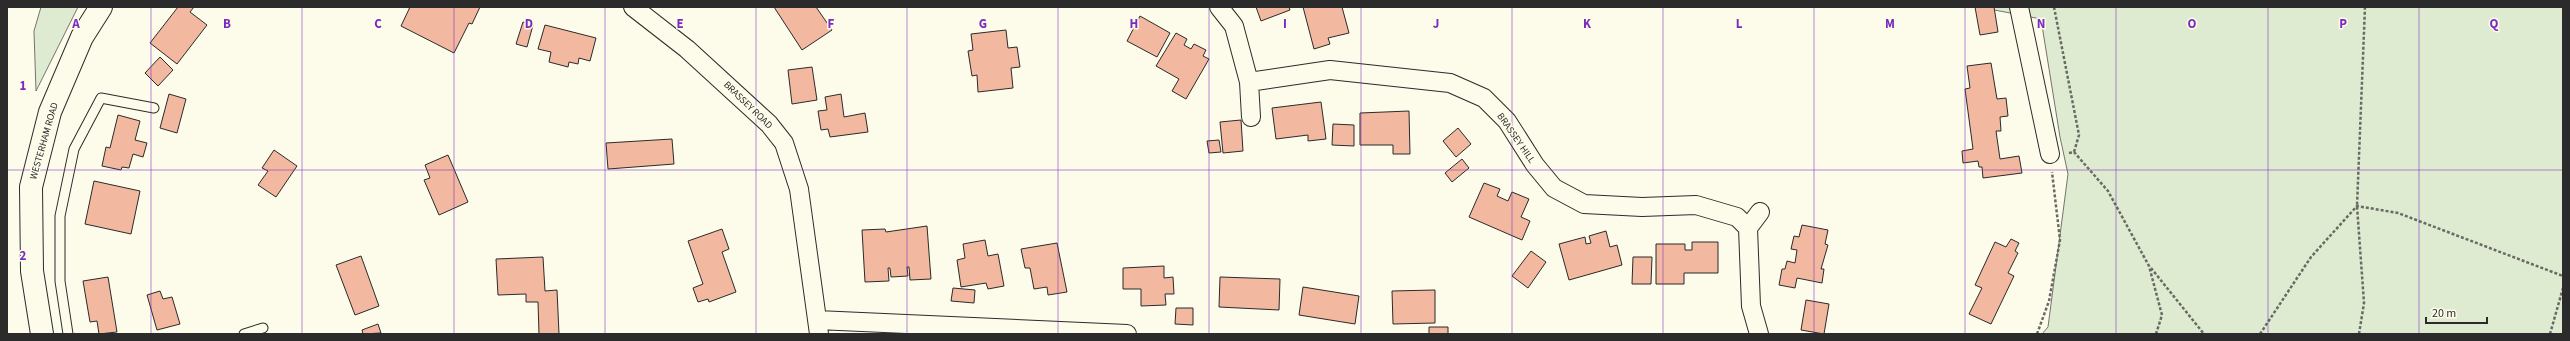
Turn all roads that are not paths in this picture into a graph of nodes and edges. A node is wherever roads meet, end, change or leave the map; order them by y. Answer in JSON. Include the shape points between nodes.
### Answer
{"nodes":[{"id":1,"x":101,"y":7,"type":"edge"},
{"id":2,"x":633,"y":7,"type":"edge"},
{"id":3,"x":1219,"y":7,"type":"edge"},
{"id":4,"x":2019,"y":7,"type":"edge"},
{"id":5,"x":1249,"y":82,"type":"junction"},
{"id":6,"x":154,"y":108,"type":"dead end"},
{"id":7,"x":1251,"y":118,"type":"dead end"},
{"id":8,"x":2050,"y":154,"type":"road end"},
{"id":9,"x":1760,"y":212,"type":"dead end"},
{"id":10,"x":1748,"y":228,"type":"junction"},
{"id":11,"x":818,"y":327,"type":"edge"},
{"id":12,"x":263,"y":328,"type":"dead end"},
{"id":13,"x":42,"y":334,"type":"edge"},
{"id":14,"x":68,"y":334,"type":"edge"},
{"id":15,"x":244,"y":334,"type":"edge"},
{"id":16,"x":1127,"y":334,"type":"edge"},
{"id":17,"x":1759,"y":334,"type":"edge"}],
"edges":[{"from":1,"to":13,"type":"main road","name":"WESTERHAM ROAD","via":[[82,37],[50,112],[31,187],[32,271]]},
{"from":2,"to":11,"type":"street","name":"BRASSEY ROAD","via":[[693,54],[769,124],[784,143],[799,189]]},
{"from":3,"to":5,"type":"street","via":[[1234,26]]},
{"from":4,"to":8,"type":"street"},
{"from":5,"to":7,"type":"street"},
{"from":5,"to":10,"type":"street","name":"BRASSEY HILL","via":[[1330,70],[1450,83],[1484,98],[1506,121],[1535,165],[1554,188],[1584,204],[1642,207],[1696,205],[1737,217]]},
{"from":6,"to":14,"type":"lane","via":[[101,98],[74,149],[60,216],[60,281]]},
{"from":9,"to":10,"type":"street"},
{"from":10,"to":17,"type":"street","via":[[1751,306]]},
{"from":11,"to":16,"type":"street"},
{"from":12,"to":15,"type":"lane"}]}
